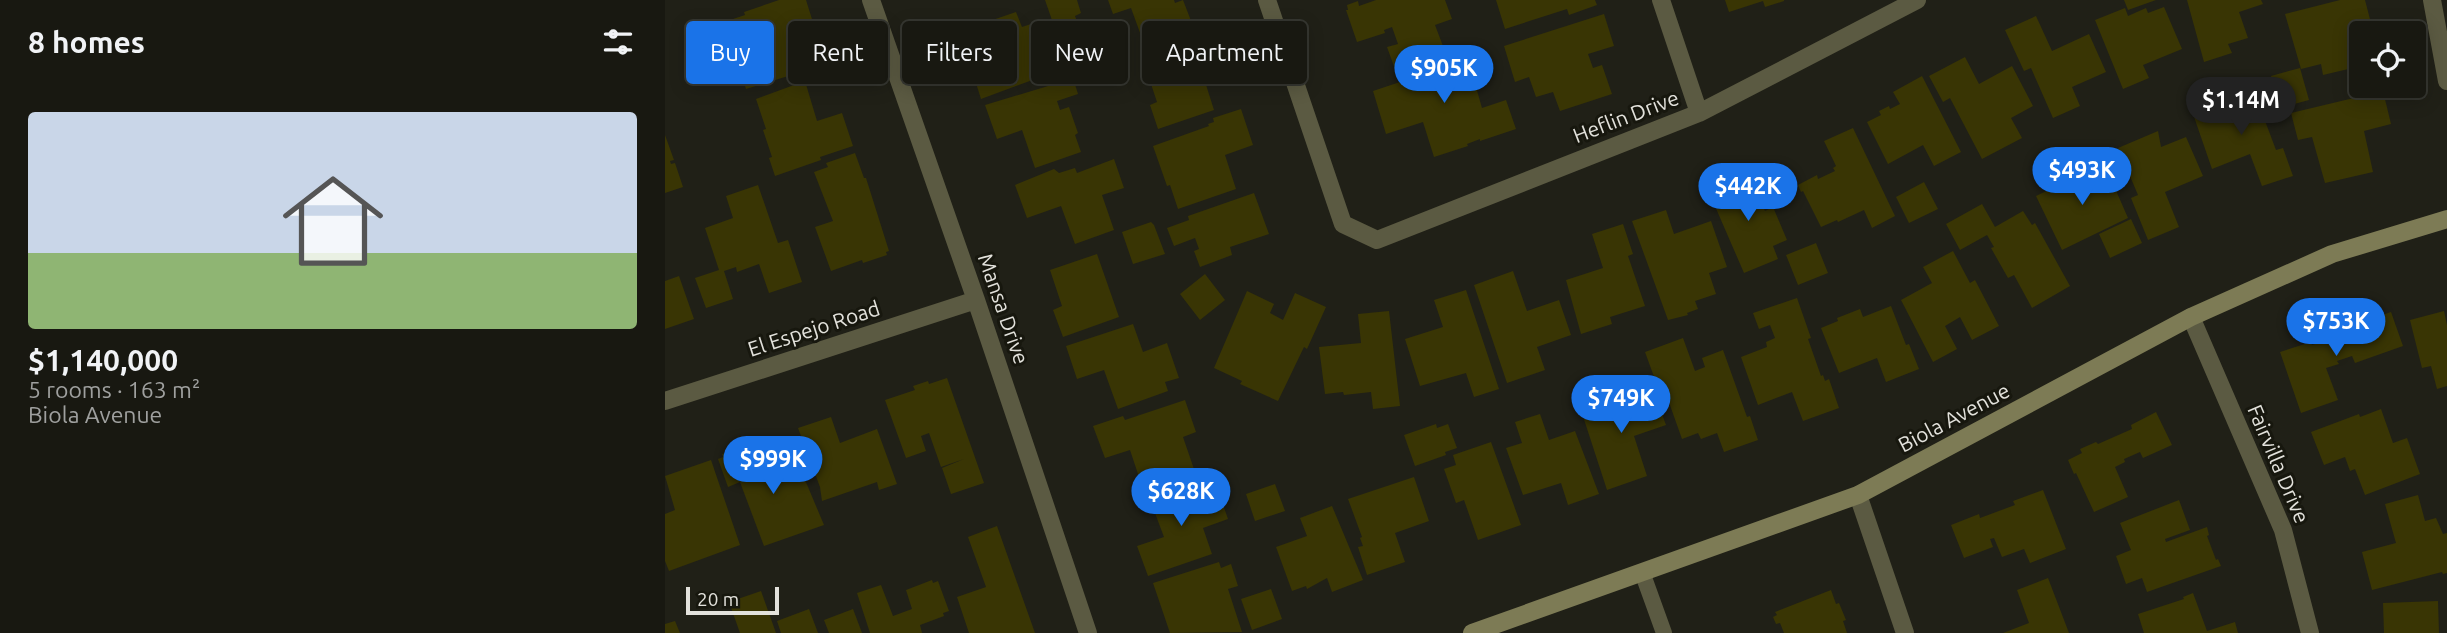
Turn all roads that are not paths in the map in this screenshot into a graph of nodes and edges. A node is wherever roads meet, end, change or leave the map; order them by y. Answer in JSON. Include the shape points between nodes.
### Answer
{"nodes":[{"id":1,"x":871,"y":0,"type":"edge"},
{"id":2,"x":1267,"y":0,"type":"edge"},
{"id":3,"x":1661,"y":0,"type":"edge"},
{"id":4,"x":1917,"y":0,"type":"edge"},
{"id":5,"x":2432,"y":0,"type":"edge"},
{"id":6,"x":2447,"y":81,"type":"edge"},
{"id":7,"x":1699,"y":113,"type":"junction"},
{"id":8,"x":2447,"y":219,"type":"edge"},
{"id":9,"x":976,"y":300,"type":"junction"},
{"id":10,"x":2191,"y":317,"type":"junction"},
{"id":11,"x":665,"y":401,"type":"edge"},
{"id":12,"x":1858,"y":495,"type":"junction"},
{"id":13,"x":1641,"y":572,"type":"junction"},
{"id":14,"x":1088,"y":633,"type":"edge"},
{"id":15,"x":1472,"y":633,"type":"edge"},
{"id":16,"x":1664,"y":633,"type":"edge"},
{"id":17,"x":1905,"y":633,"type":"edge"},
{"id":18,"x":2311,"y":633,"type":"edge"}],
"edges":[{"from":1,"to":9,"type":"street","name":"Mansa Drive"},
{"from":2,"to":7,"type":"street","name":"Heflin Drive","via":[[1343,224],[1377,240]]},
{"from":3,"to":7,"type":"street"},
{"from":4,"to":7,"type":"street","name":"Heflin Drive"},
{"from":5,"to":6,"type":"street"},
{"from":8,"to":10,"type":"street","name":"Biola Avenue","via":[[2332,254]]},
{"from":9,"to":11,"type":"street","name":"El Espejo Road"},
{"from":9,"to":14,"type":"street","name":"Mansa Drive"},
{"from":10,"to":12,"type":"street","name":"Biola Avenue"},
{"from":10,"to":18,"type":"street","name":"Fairvilla Drive","via":[[2283,530]]},
{"from":12,"to":13,"type":"street","name":"Biola Avenue"},
{"from":12,"to":17,"type":"street"},
{"from":13,"to":15,"type":"street","name":"Biola Avenue"},
{"from":13,"to":16,"type":"lane"}]}
